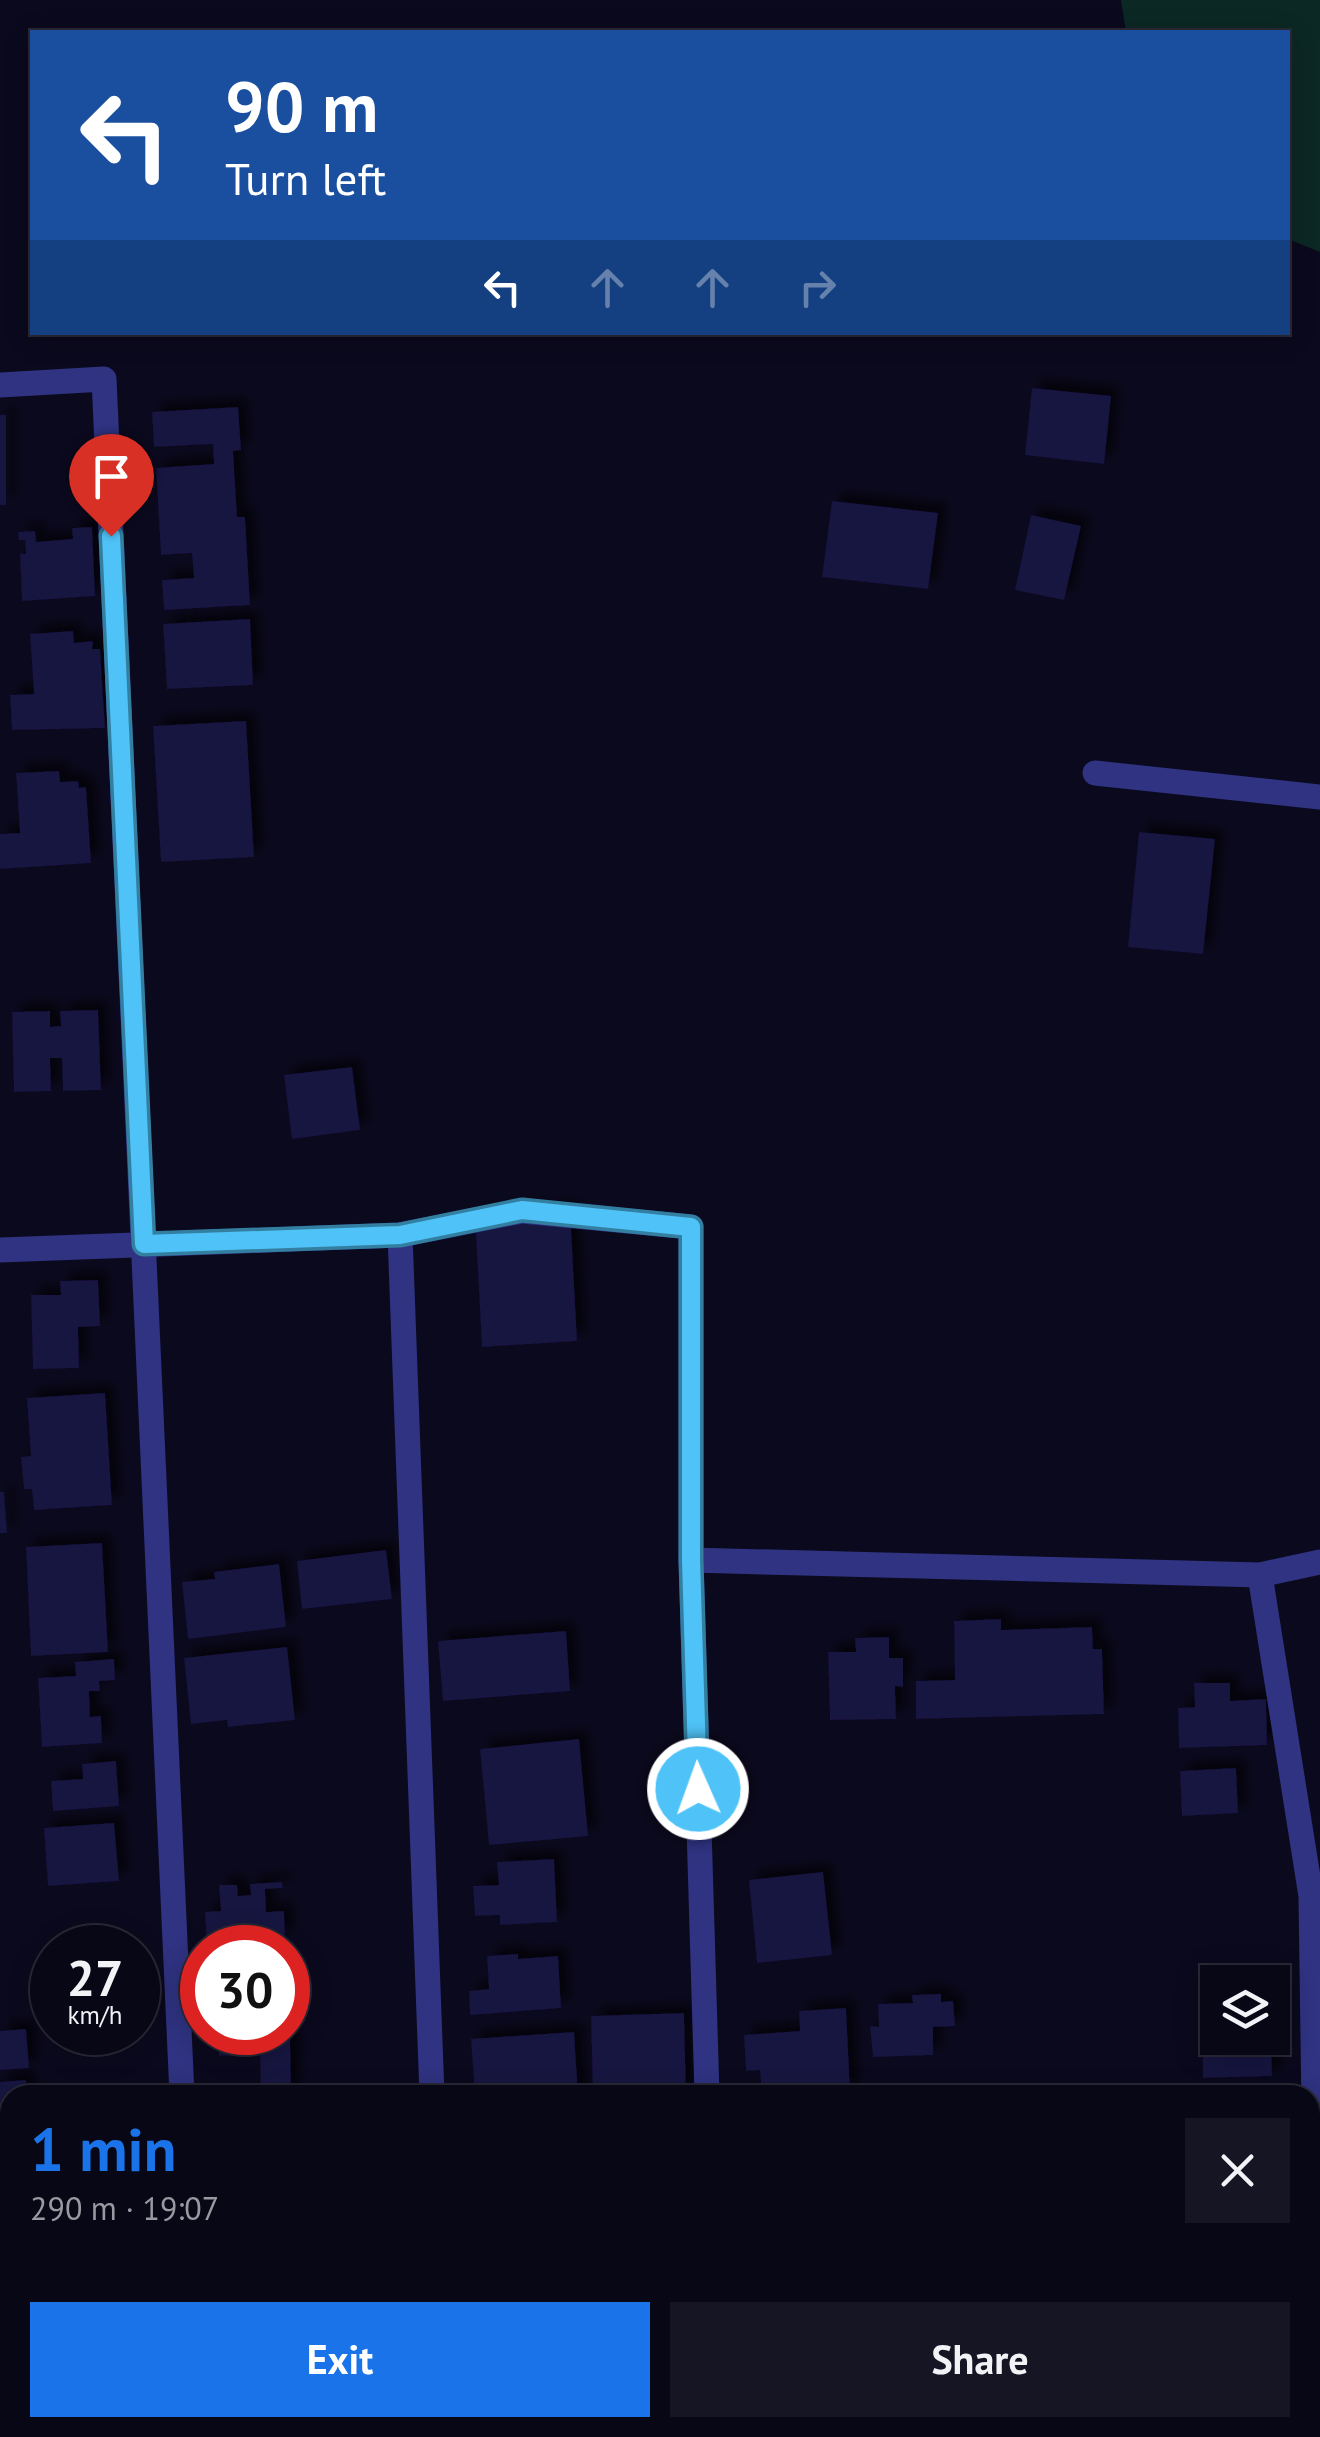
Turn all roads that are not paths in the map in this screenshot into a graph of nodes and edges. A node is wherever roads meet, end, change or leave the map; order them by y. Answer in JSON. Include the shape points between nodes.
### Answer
{"nodes":[{"id":1,"x":0,"y":385,"type":"edge"},
{"id":2,"x":1094,"y":773,"type":"dead end"},
{"id":3,"x":1320,"y":797,"type":"edge"},
{"id":4,"x":400,"y":1235,"type":"junction"},
{"id":5,"x":144,"y":1244,"type":"junction"},
{"id":6,"x":0,"y":1250,"type":"edge"},
{"id":7,"x":691,"y":1560,"type":"junction"},
{"id":8,"x":1320,"y":1562,"type":"edge"},
{"id":9,"x":1260,"y":1575,"type":"junction"},
{"id":10,"x":1313,"y":1864,"type":"edge"},
{"id":11,"x":182,"y":2085,"type":"edge"},
{"id":12,"x":432,"y":2085,"type":"edge"},
{"id":13,"x":707,"y":2085,"type":"edge"},
{"id":14,"x":1312,"y":2085,"type":"edge"}],
"edges":[{"from":1,"to":5,"type":"street","via":[[104,379]]},
{"from":2,"to":3,"type":"street"},
{"from":4,"to":5,"type":"street"},
{"from":4,"to":7,"type":"street","via":[[522,1210],[691,1227]]},
{"from":4,"to":12,"type":"street"},
{"from":5,"to":6,"type":"street"},
{"from":5,"to":11,"type":"street"},
{"from":7,"to":9,"type":"street"},
{"from":7,"to":13,"type":"street"},
{"from":8,"to":9,"type":"street"},
{"from":9,"to":10,"type":"street"},
{"from":10,"to":14,"type":"street"}]}
